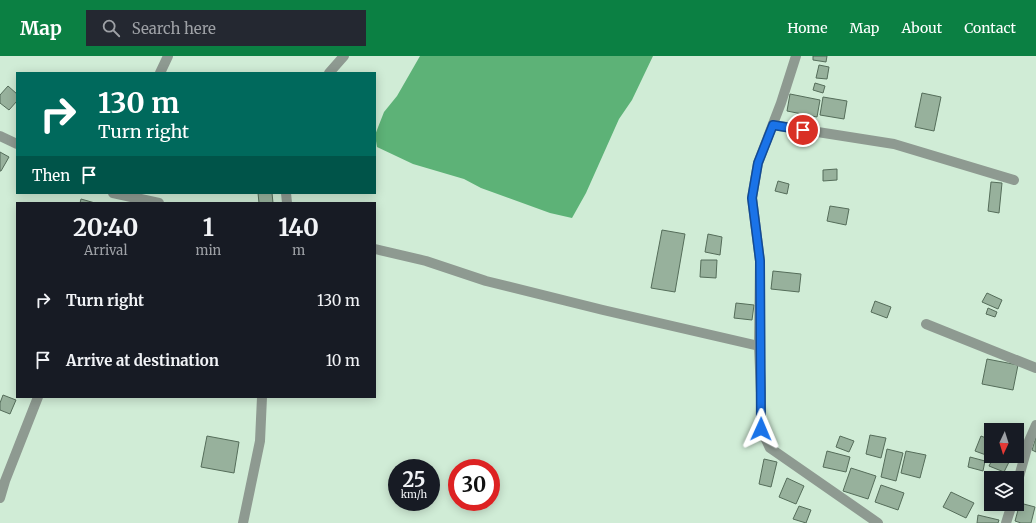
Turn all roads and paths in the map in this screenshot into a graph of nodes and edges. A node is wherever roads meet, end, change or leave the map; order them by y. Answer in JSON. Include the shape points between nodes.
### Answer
{"nodes":[{"id":1,"x":168,"y":56,"type":"edge"},
{"id":2,"x":344,"y":56,"type":"edge"},
{"id":3,"x":796,"y":56,"type":"edge"},
{"id":4,"x":160,"y":72,"type":"edge"},
{"id":5,"x":330,"y":72,"type":"edge"},
{"id":6,"x":773,"y":125,"type":"junction"},
{"id":7,"x":0,"y":136,"type":"edge"},
{"id":8,"x":16,"y":144,"type":"edge"},
{"id":9,"x":1014,"y":180,"type":"dead end"},
{"id":10,"x":115,"y":196,"type":"edge"},
{"id":11,"x":153,"y":202,"type":"edge"},
{"id":12,"x":376,"y":249,"type":"edge"},
{"id":13,"x":926,"y":324,"type":"dead end"},
{"id":14,"x":759,"y":346,"type":"junction"},
{"id":15,"x":1036,"y":368,"type":"edge"},
{"id":16,"x":38,"y":398,"type":"edge"},
{"id":17,"x":262,"y":398,"type":"edge"},
{"id":18,"x":1036,"y":425,"type":"edge"},
{"id":19,"x":1021,"y":471,"type":"edge"},
{"id":20,"x":0,"y":498,"type":"edge"},
{"id":21,"x":1010,"y":511,"type":"edge"},
{"id":22,"x":243,"y":523,"type":"edge"},
{"id":23,"x":878,"y":523,"type":"edge"},
{"id":24,"x":1006,"y":523,"type":"edge"}],
"edges":[{"from":1,"to":4,"type":"street"},
{"from":2,"to":5,"type":"street"},
{"from":3,"to":6,"type":"street"},
{"from":6,"to":9,"type":"street","via":[[894,144]]},
{"from":6,"to":14,"type":"street","via":[[758,163],[752,198],[760,261]]},
{"from":7,"to":8,"type":"street"},
{"from":10,"to":11,"type":"street"},
{"from":12,"to":14,"type":"street","via":[[426,261],[486,281]]},
{"from":13,"to":15,"type":"street"},
{"from":14,"to":23,"type":"street","via":[[761,429],[770,448]]},
{"from":16,"to":20,"type":"street"},
{"from":17,"to":22,"type":"street","via":[[260,440]]},
{"from":18,"to":19,"type":"street"},
{"from":21,"to":24,"type":"street"}]}
